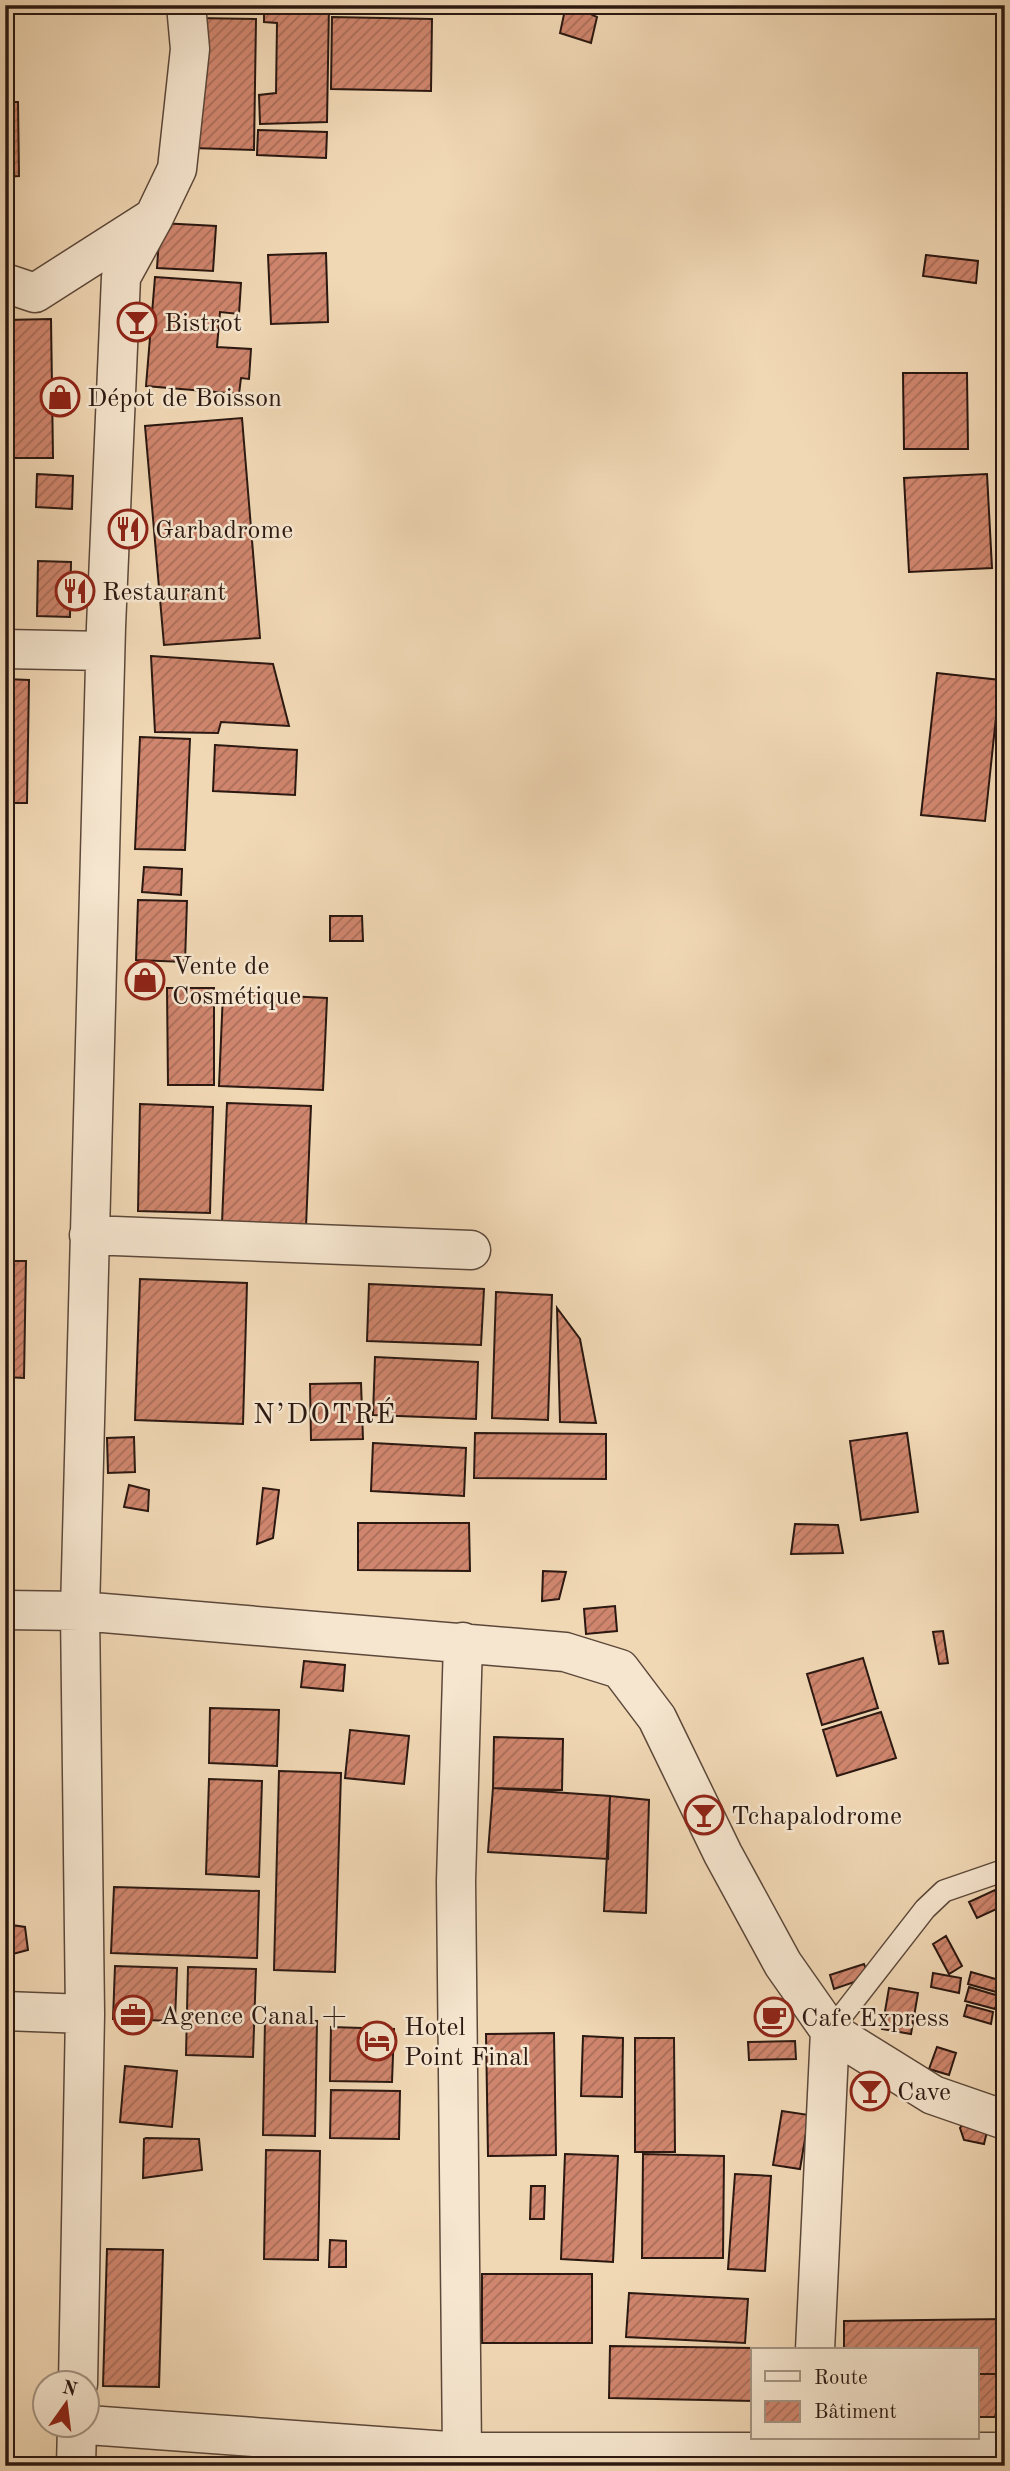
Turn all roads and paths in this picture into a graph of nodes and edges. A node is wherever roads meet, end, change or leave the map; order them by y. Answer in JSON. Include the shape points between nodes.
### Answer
{"nodes":[{"id":1,"x":186,"y":5,"type":"edge"},
{"id":2,"x":154,"y":217,"type":"junction"},
{"id":3,"x":5,"y":283,"type":"edge"},
{"id":4,"x":5,"y":649,"type":"edge"},
{"id":5,"x":105,"y":651,"type":"junction"},
{"id":6,"x":89,"y":1235,"type":"junction"},
{"id":7,"x":471,"y":1250,"type":"dead end"},
{"id":8,"x":5,"y":1610,"type":"edge"},
{"id":9,"x":80,"y":1611,"type":"junction"},
{"id":10,"x":463,"y":1642,"type":"junction"},
{"id":11,"x":1005,"y":1870,"type":"edge"},
{"id":12,"x":5,"y":2011,"type":"edge"},
{"id":13,"x":85,"y":2014,"type":"junction"},
{"id":14,"x":831,"y":2031,"type":"junction"},
{"id":15,"x":1005,"y":2120,"type":"edge"},
{"id":16,"x":814,"y":2348,"type":"edge"},
{"id":17,"x":78,"y":2370,"type":"edge"},
{"id":18,"x":102,"y":2426,"type":"edge"},
{"id":19,"x":77,"y":2440,"type":"edge"},
{"id":20,"x":810,"y":2444,"type":"edge"},
{"id":21,"x":462,"y":2452,"type":"junction"},
{"id":22,"x":1005,"y":2452,"type":"edge"},
{"id":23,"x":76,"y":2466,"type":"edge"}],
"edges":[{"from":1,"to":2,"type":"street","via":[[190,49],[177,169]]},
{"from":2,"to":3,"type":"street","via":[[35,293]]},
{"from":2,"to":5,"type":"street","via":[[121,277]]},
{"from":4,"to":5,"type":"street"},
{"from":5,"to":6,"type":"street"},
{"from":6,"to":7,"type":"street"},
{"from":6,"to":9,"type":"street"},
{"from":8,"to":9,"type":"street"},
{"from":9,"to":10,"type":"street"},
{"from":9,"to":13,"type":"street"},
{"from":10,"to":14,"type":"street","via":[[565,1652],[620,1669],[657,1718],[783,1964]]},
{"from":10,"to":21,"type":"street","via":[[456,1881]]},
{"from":11,"to":14,"type":"lane","via":[[944,1891]]},
{"from":12,"to":13,"type":"street"},
{"from":13,"to":17,"type":"street"},
{"from":14,"to":15,"type":"street","via":[[933,2095]]},
{"from":14,"to":16,"type":"street"},
{"from":18,"to":21,"type":"street"},
{"from":19,"to":23,"type":"street"},
{"from":20,"to":21,"type":"street"},
{"from":20,"to":22,"type":"street"}]}
